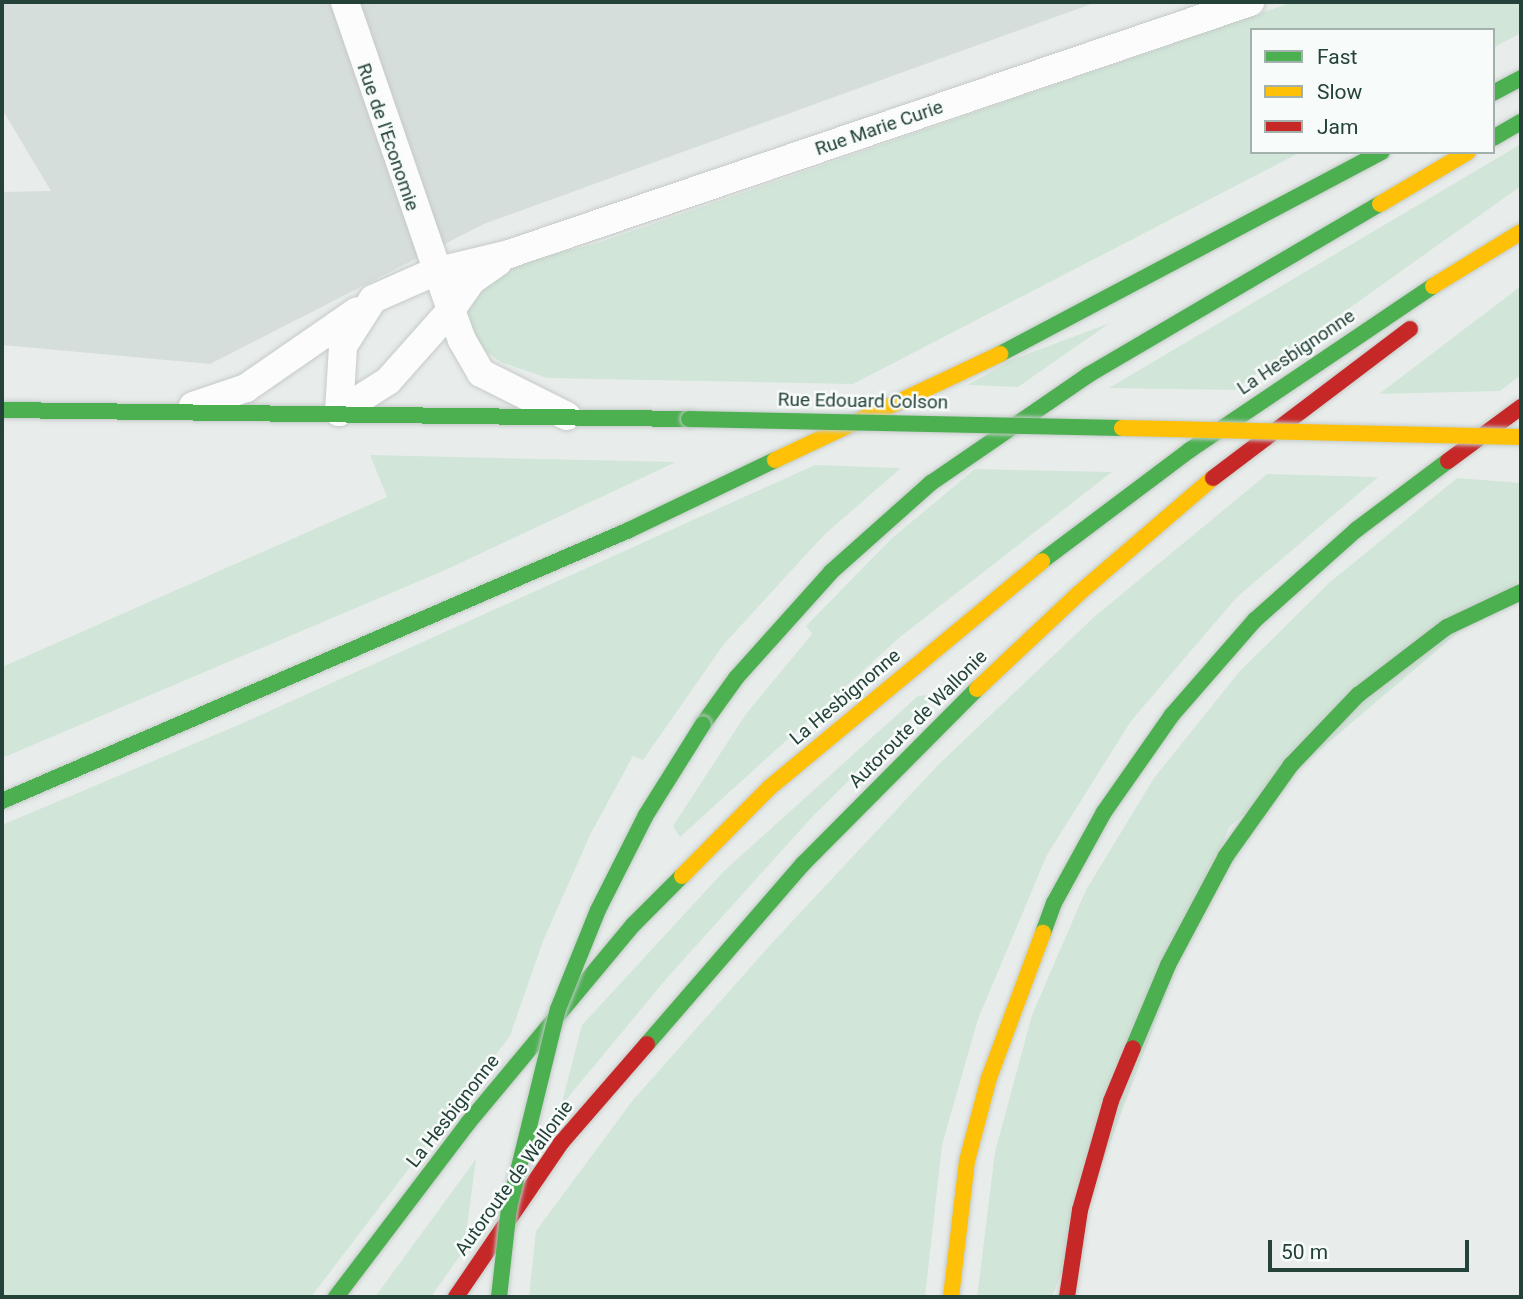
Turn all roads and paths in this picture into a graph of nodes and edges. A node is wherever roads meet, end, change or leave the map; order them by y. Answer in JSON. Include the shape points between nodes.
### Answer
{"nodes":[{"id":1,"x":345,"y":2,"type":"edge"},
{"id":2,"x":1250,"y":2,"type":"edge"},
{"id":3,"x":1521,"y":78,"type":"edge"},
{"id":4,"x":1495,"y":92,"type":"edge"},
{"id":5,"x":1521,"y":121,"type":"edge"},
{"id":6,"x":1495,"y":137,"type":"edge"},
{"id":7,"x":1378,"y":154,"type":"edge"},
{"id":8,"x":1465,"y":154,"type":"edge"},
{"id":9,"x":1521,"y":232,"type":"edge"},
{"id":10,"x":1492,"y":250,"type":"junction"},
{"id":11,"x":509,"y":254,"type":"junction"},
{"id":12,"x":434,"y":272,"type":"junction"},
{"id":13,"x":373,"y":299,"type":"junction"},
{"id":14,"x":451,"y":310,"type":"junction"},
{"id":15,"x":1521,"y":407,"type":"edge"},
{"id":16,"x":2,"y":410,"type":"edge"},
{"id":17,"x":339,"y":412,"type":"junction"},
{"id":18,"x":168,"y":415,"type":"junction"},
{"id":19,"x":567,"y":416,"type":"junction"},
{"id":20,"x":1521,"y":437,"type":"edge"},
{"id":21,"x":1521,"y":592,"type":"edge"},
{"id":22,"x":2,"y":801,"type":"edge"},
{"id":23,"x":336,"y":1297,"type":"edge"},
{"id":24,"x":456,"y":1297,"type":"edge"},
{"id":25,"x":499,"y":1297,"type":"edge"},
{"id":26,"x":951,"y":1297,"type":"edge"},
{"id":27,"x":1066,"y":1297,"type":"edge"}],
"edges":[{"from":1,"to":12,"type":"street","name":"Rue de l'Economie"},
{"from":2,"to":11,"type":"street","name":"Rue Marie Curie"},
{"from":3,"to":4,"type":"main road"},
{"from":5,"to":6,"type":"main road"},
{"from":7,"to":22,"type":"main road","via":[[1033,338],[629,530]]},
{"from":8,"to":25,"type":"main road","bridge":true,"via":[[1088,375],[931,483],[831,572],[736,678],[646,815],[597,910],[558,1009],[512,1196]]},
{"from":9,"to":10,"type":"main road"},
{"from":10,"to":23,"type":"main road","name":"La Hesbignonne","via":[[1404,303],[1190,450],[1034,567],[769,788],[633,925],[468,1123]]},
{"from":10,"to":24,"type":"main road","name":"Autoroute de Wallonie","via":[[1430,311],[1213,478],[1078,594],[803,863],[561,1143]]},
{"from":11,"to":12,"type":"street"},
{"from":11,"to":14,"type":"street","via":[[472,280]]},
{"from":12,"to":13,"type":"street"},
{"from":12,"to":14,"type":"street","name":"Rue de l'Economie","via":[[447,291]]},
{"from":13,"to":17,"type":"street","via":[[343,346]]},
{"from":13,"to":18,"type":"street","via":[[246,388]]},
{"from":14,"to":17,"type":"street","via":[[388,381]]},
{"from":14,"to":19,"type":"street","name":"Rue de l'Economie","via":[[481,373]]},
{"from":15,"to":26,"type":"main road","via":[[1356,530],[1255,621],[1172,715],[1104,812],[1054,903],[989,1078],[967,1161]]},
{"from":16,"to":18,"type":"main road"},
{"from":17,"to":18,"type":"main road","name":"Rue Edouard Colson"},
{"from":17,"to":19,"type":"main road","name":"Rue Edouard Colson"},
{"from":19,"to":20,"type":"main road","name":"Rue Edouard Colson","bridge":true},
{"from":21,"to":27,"type":"main road","via":[[1447,627],[1359,695],[1291,765],[1226,856],[1168,965],[1111,1101],[1080,1210]]}]}
